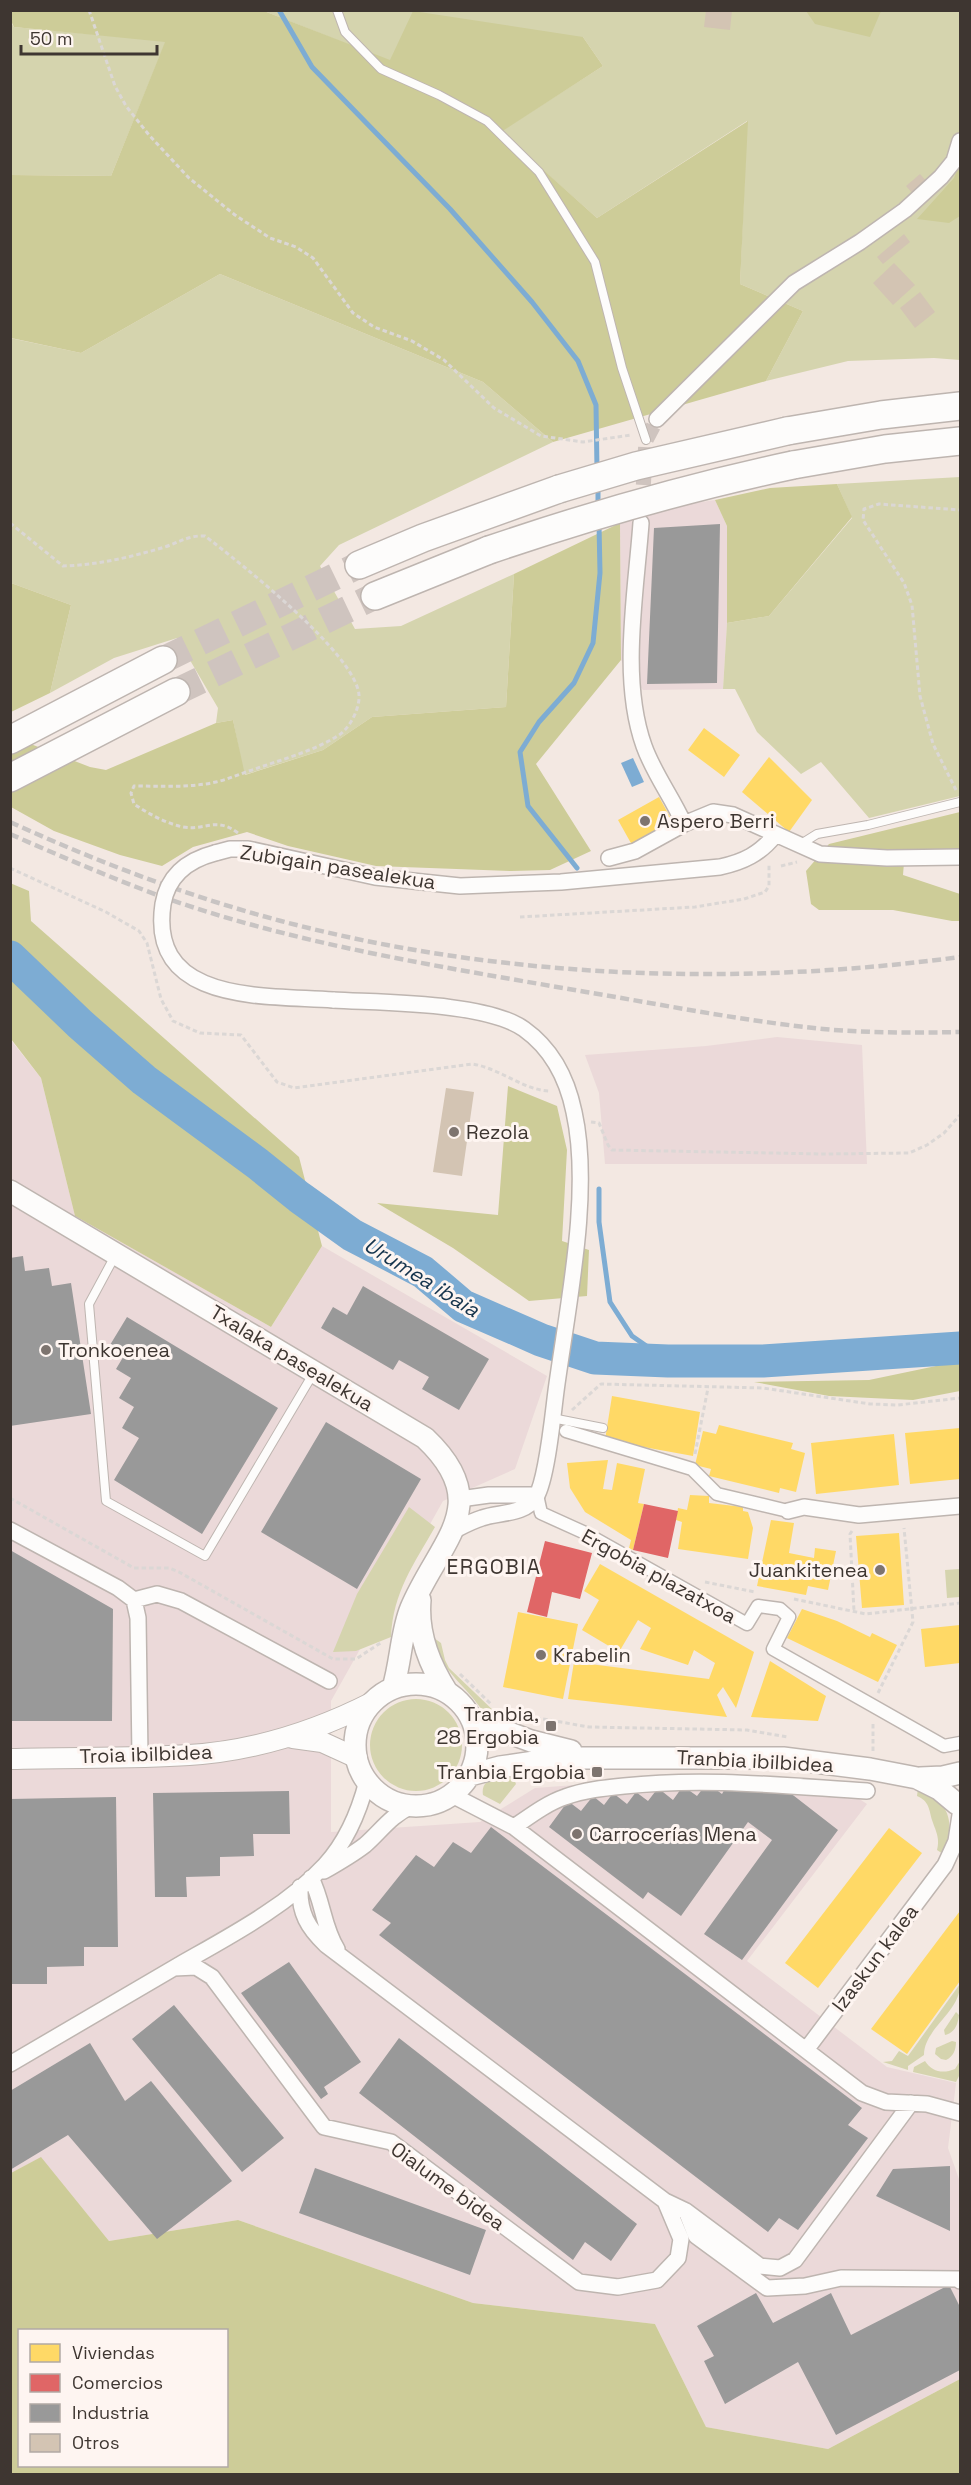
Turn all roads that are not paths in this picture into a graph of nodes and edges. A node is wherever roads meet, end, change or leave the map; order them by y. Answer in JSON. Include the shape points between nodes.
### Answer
{"nodes":[{"id":1,"x":336,"y":10,"type":"edge"},
{"id":2,"x":960,"y":141,"type":"edge"},
{"id":3,"x":960,"y":406,"type":"edge"},
{"id":4,"x":657,"y":419,"type":"tunnel mouth"},
{"id":5,"x":646,"y":440,"type":"road end"},
{"id":6,"x":960,"y":441,"type":"edge"},
{"id":7,"x":960,"y":451,"type":"edge"},
{"id":8,"x":839,"y":457,"type":"junction"},
{"id":9,"x":641,"y":523,"type":"tunnel mouth"},
{"id":10,"x":359,"y":565,"type":"tunnel mouth"},
{"id":11,"x":375,"y":596,"type":"tunnel mouth"},
{"id":12,"x":163,"y":660,"type":"tunnel mouth"},
{"id":13,"x":176,"y":692,"type":"tunnel mouth"},
{"id":14,"x":10,"y":740,"type":"edge"},
{"id":15,"x":10,"y":778,"type":"edge"},
{"id":16,"x":960,"y":800,"type":"edge"},
{"id":17,"x":684,"y":824,"type":"junction"},
{"id":18,"x":775,"y":835,"type":"junction"},
{"id":19,"x":798,"y":846,"type":"junction"},
{"id":20,"x":960,"y":857,"type":"edge"},
{"id":21,"x":609,"y":858,"type":"dead end"},
{"id":22,"x":10,"y":1191,"type":"edge"},
{"id":23,"x":117,"y":1253,"type":"junction"},
{"id":24,"x":315,"y":1371,"type":"junction"},
{"id":25,"x":559,"y":1419,"type":"junction"},
{"id":26,"x":603,"y":1428,"type":"dead end"},
{"id":27,"x":537,"y":1496,"type":"junction"},
{"id":28,"x":460,"y":1499,"type":"junction"},
{"id":29,"x":960,"y":1506,"type":"edge"},
{"id":30,"x":788,"y":1511,"type":"joint"},
{"id":31,"x":10,"y":1530,"type":"edge"},
{"id":32,"x":453,"y":1531,"type":"junction"},
{"id":33,"x":421,"y":1589,"type":"junction"},
{"id":34,"x":134,"y":1600,"type":"junction"},
{"id":35,"x":329,"y":1681,"type":"dead end"},
{"id":36,"x":393,"y":1688,"type":"junction"},
{"id":37,"x":447,"y":1692,"type":"junction"},
{"id":38,"x":373,"y":1702,"type":"junction"},
{"id":39,"x":472,"y":1719,"type":"junction"},
{"id":40,"x":281,"y":1739,"type":"junction"},
{"id":41,"x":960,"y":1743,"type":"edge"},
{"id":42,"x":140,"y":1756,"type":"junction"},
{"id":43,"x":592,"y":1756,"type":"junction"},
{"id":44,"x":357,"y":1758,"type":"junction"},
{"id":45,"x":10,"y":1759,"type":"edge"},
{"id":46,"x":960,"y":1773,"type":"edge"},
{"id":47,"x":470,"y":1775,"type":"junction"},
{"id":48,"x":917,"y":1778,"type":"junction"},
{"id":49,"x":367,"y":1781,"type":"junction"},
{"id":50,"x":960,"y":1781,"type":"edge"},
{"id":51,"x":867,"y":1791,"type":"dead end"},
{"id":52,"x":452,"y":1795,"type":"junction"},
{"id":53,"x":412,"y":1806,"type":"junction"},
{"id":54,"x":959,"y":1812,"type":"edge"},
{"id":55,"x":514,"y":1827,"type":"junction"},
{"id":56,"x":960,"y":1852,"type":"edge"},
{"id":57,"x":945,"y":1865,"type":"junction"},
{"id":58,"x":306,"y":1883,"type":"junction"},
{"id":59,"x":174,"y":1968,"type":"junction"},
{"id":60,"x":806,"y":2050,"type":"junction"},
{"id":61,"x":10,"y":2064,"type":"edge"},
{"id":62,"x":911,"y":2103,"type":"junction"},
{"id":63,"x":960,"y":2113,"type":"edge"},
{"id":64,"x":664,"y":2201,"type":"junction"},
{"id":65,"x":686,"y":2211,"type":"junction"},
{"id":66,"x":960,"y":2281,"type":"edge"}],
"edges":[{"from":1,"to":5,"type":"lane","via":[[345,32],[381,69],[439,94],[487,121],[539,172],[595,262],[622,368]]},
{"from":2,"to":4,"type":"street","via":[[954,161],[905,210],[794,283]]},
{"from":3,"to":10,"type":"highway","bridge":true,"via":[[787,431],[659,460],[559,489]]},
{"from":6,"to":8,"type":"highway"},
{"from":7,"to":8,"type":"highway"},
{"from":8,"to":11,"type":"highway","bridge":true,"via":[[644,500],[489,550]]},
{"from":9,"to":17,"type":"street","via":[[631,653],[634,699],[651,764]]},
{"from":12,"to":14,"type":"highway"},
{"from":13,"to":15,"type":"highway"},
{"from":16,"to":19,"type":"lane","via":[[868,825],[817,834]]},
{"from":17,"to":18,"type":"street","via":[[724,812]]},
{"from":17,"to":21,"type":"street","via":[[635,851]]},
{"from":18,"to":19,"type":"street"},
{"from":18,"to":25,"type":"street","name":"Zubigain pasealekua","bridge":true,"via":[[750,858],[720,867],[489,886],[375,877],[248,849],[230,849],[189,863],[171,880],[166,891],[162,913],[164,940],[179,967],[196,981],[220,991],[456,1008],[495,1015],[522,1028],[558,1066],[568,1087],[576,1124],[579,1169],[578,1224]]},
{"from":19,"to":20,"type":"street","via":[[830,855]]},
{"from":22,"to":23,"type":"main road","name":"Txalaka pasealekua"},
{"from":23,"to":24,"type":"main road","name":"Txalaka pasealekua"},
{"from":23,"to":24,"type":"lane","via":[[89,1304],[106,1501],[205,1556]]},
{"from":24,"to":28,"type":"main road","name":"Txalaka pasealekua","via":[[425,1438],[446,1458]]},
{"from":25,"to":26,"type":"lane"},
{"from":25,"to":27,"type":"street","name":"Zubigain pasealekua"},
{"from":25,"to":30,"type":"street","via":[[692,1469],[717,1494]]},
{"from":27,"to":28,"type":"street"},
{"from":27,"to":32,"type":"street","via":[[521,1509],[484,1517]]},
{"from":27,"to":41,"type":"street","name":"Ergobia plazatxoa","via":[[541,1513],[584,1532],[747,1624],[758,1606],[780,1609],[789,1617],[773,1649],[944,1746]]},
{"from":28,"to":32,"type":"main road","name":"Txalaka pasealekua"},
{"from":29,"to":30,"type":"street","via":[[859,1515],[804,1507]]},
{"from":31,"to":34,"type":"street"},
{"from":32,"to":33,"type":"main road","name":"Txalaka pasealekua"},
{"from":33,"to":36,"type":"main road","name":"Txalaka pasealekua","via":[[411,1608]]},
{"from":33,"to":37,"type":"main road","name":"Txalaka pasealekua","via":[[423,1643]]},
{"from":34,"to":35,"type":"street","via":[[157,1594],[181,1601]]},
{"from":34,"to":42,"type":"street","via":[[138,1618]]},
{"from":36,"to":37,"type":"main road","via":[[421,1684]]},
{"from":36,"to":38,"type":"main road"},
{"from":37,"to":39,"type":"main road"},
{"from":38,"to":40,"type":"street","name":"Troia ibilbidea"},
{"from":38,"to":44,"type":"main road","via":[[360,1722]]},
{"from":39,"to":43,"type":"main road","name":"Tranbia ibilbidea","via":[[531,1741]]},
{"from":39,"to":47,"type":"main road","via":[[477,1747]]},
{"from":40,"to":42,"type":"street","name":"Troia ibilbidea","via":[[201,1754]]},
{"from":40,"to":44,"type":"street","name":"Troia ibilbidea","via":[[322,1742]]},
{"from":42,"to":45,"type":"street","name":"Troia ibilbidea"},
{"from":43,"to":47,"type":"main road","name":"Tranbia ibilbidea","via":[[530,1761]]},
{"from":43,"to":48,"type":"main road","name":"Tranbia ibilbidea","via":[[783,1758]]},
{"from":44,"to":49,"type":"main road"},
{"from":46,"to":48,"type":"main road","name":"Tranbia ibilbidea"},
{"from":47,"to":52,"type":"main road"},
{"from":48,"to":54,"type":"main road","name":"Tranbia ibilbidea","via":[[939,1788]]},
{"from":49,"to":53,"type":"main road","via":[[387,1799]]},
{"from":49,"to":58,"type":"street","via":[[347,1834],[331,1858]]},
{"from":50,"to":54,"type":"main road","via":[[956,1795]]},
{"from":51,"to":55,"type":"street","via":[[733,1782],[654,1782],[565,1797]]},
{"from":52,"to":53,"type":"main road","via":[[433,1804]]},
{"from":52,"to":55,"type":"street"},
{"from":53,"to":58,"type":"street","via":[[393,1816],[350,1857]]},
{"from":54,"to":57,"type":"street","name":"Izaskun kalea","via":[[956,1841]]},
{"from":55,"to":60,"type":"street"},
{"from":56,"to":57,"type":"street","name":"Izaskun kalea"},
{"from":57,"to":60,"type":"street","name":"Izaskun kalea"},
{"from":58,"to":59,"type":"street","via":[[241,1929]]},
{"from":58,"to":64,"type":"street","name":"Oialume bidea","via":[[317,1890],[325,1924],[341,1957]]},
{"from":59,"to":61,"type":"street"},
{"from":59,"to":64,"type":"street","name":"Oialume bidea","via":[[196,1967],[212,1977],[324,2127],[391,2142],[579,2282],[618,2287],[657,2280],[678,2258],[681,2239]]},
{"from":60,"to":62,"type":"street","via":[[862,2093],[886,2102]]},
{"from":62,"to":63,"type":"street"},
{"from":62,"to":65,"type":"street","name":"Oialume bidea","via":[[795,2260],[786,2266],[760,2266]]},
{"from":64,"to":65,"type":"street","name":"Oialume bidea"},
{"from":65,"to":66,"type":"street","via":[[696,2236],[767,2288],[805,2286],[841,2277]]}]}
